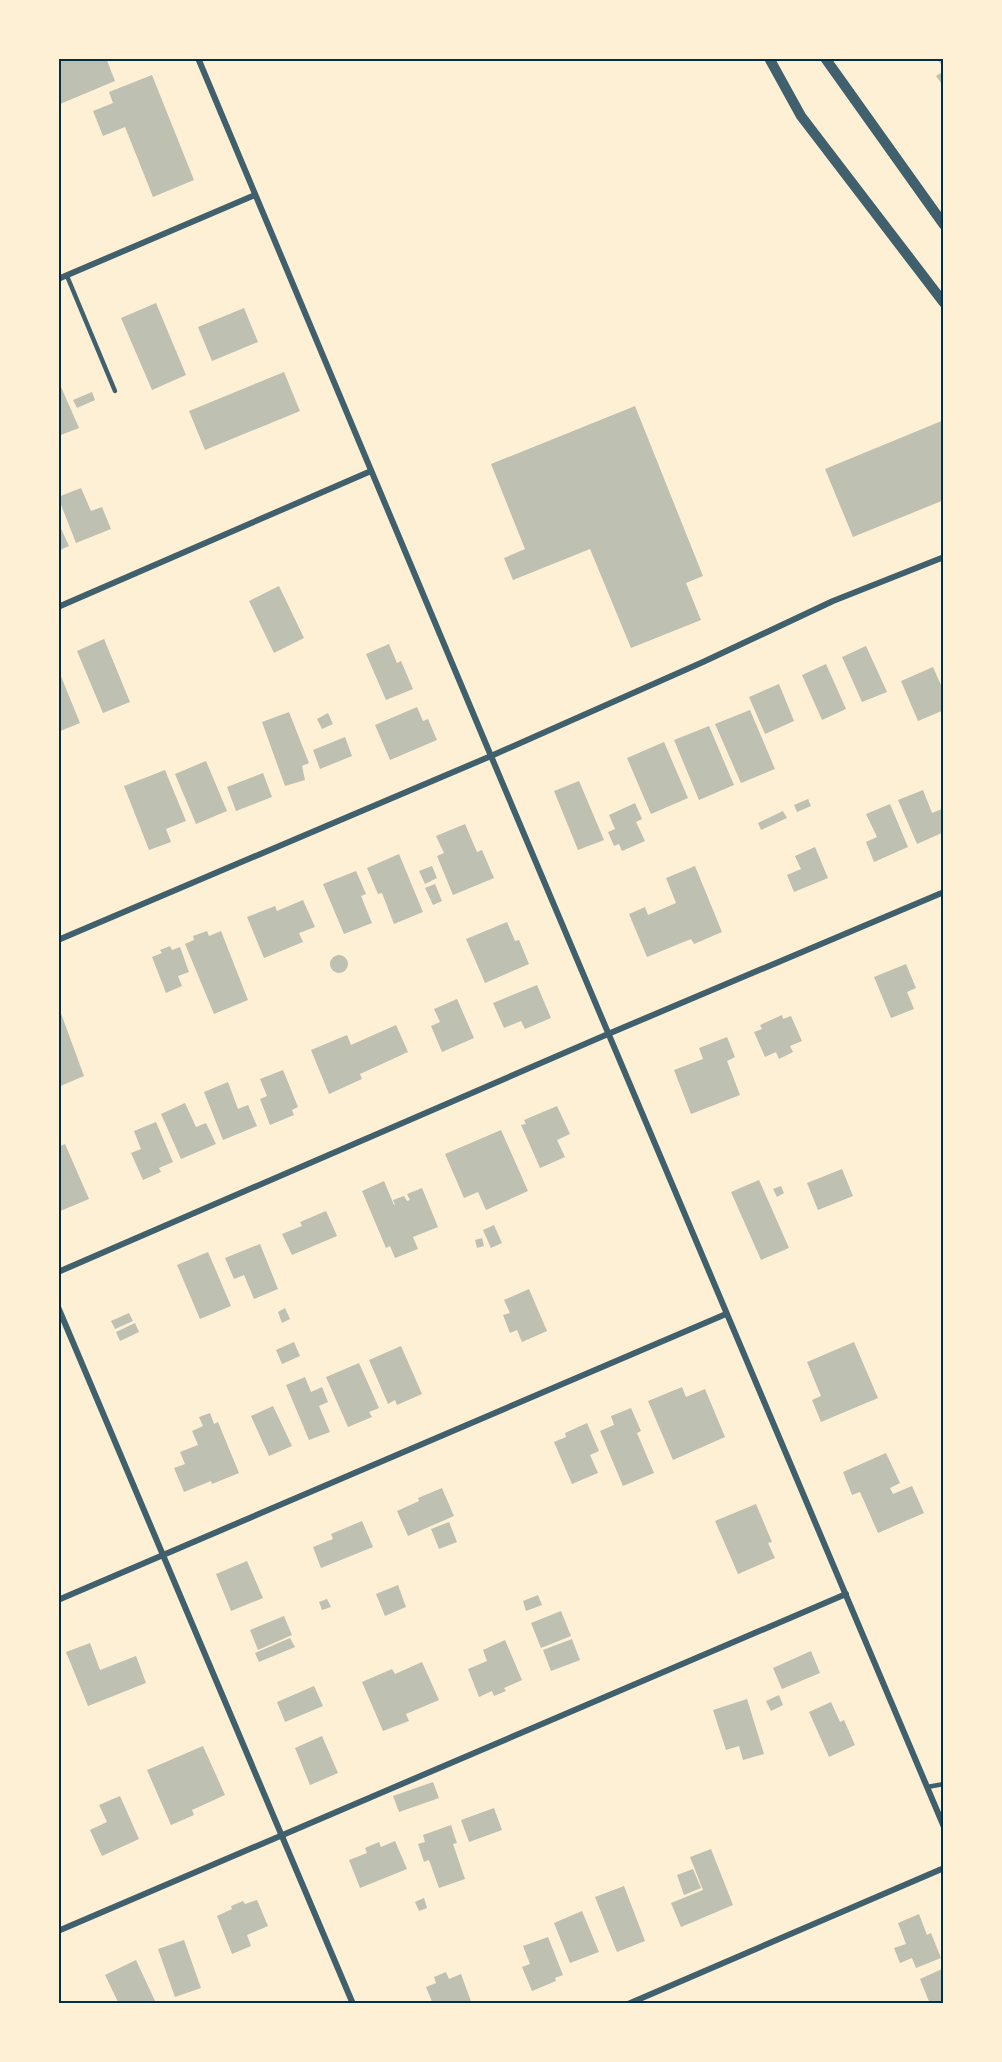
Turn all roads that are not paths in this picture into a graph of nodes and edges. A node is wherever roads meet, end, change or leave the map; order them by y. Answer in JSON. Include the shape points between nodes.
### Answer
{"nodes":[{"id":1,"x":198,"y":58,"type":"edge"},
{"id":2,"x":770,"y":58,"type":"edge"},
{"id":3,"x":825,"y":58,"type":"edge"},
{"id":4,"x":255,"y":195,"type":"junction"},
{"id":5,"x":944,"y":225,"type":"edge"},
{"id":6,"x":67,"y":276,"type":"junction"},
{"id":7,"x":58,"y":279,"type":"edge"},
{"id":8,"x":944,"y":303,"type":"edge"},
{"id":9,"x":115,"y":391,"type":"dead end"},
{"id":10,"x":371,"y":471,"type":"junction"},
{"id":11,"x":944,"y":556,"type":"edge"},
{"id":12,"x":58,"y":607,"type":"edge"},
{"id":13,"x":491,"y":756,"type":"junction"},
{"id":14,"x":944,"y":892,"type":"edge"},
{"id":15,"x":58,"y":940,"type":"edge"},
{"id":16,"x":608,"y":1034,"type":"junction"},
{"id":17,"x":58,"y":1272,"type":"edge"},
{"id":18,"x":58,"y":1307,"type":"edge"},
{"id":19,"x":726,"y":1314,"type":"junction"},
{"id":20,"x":162,"y":1554,"type":"junction"},
{"id":21,"x":846,"y":1594,"type":"junction"},
{"id":22,"x":58,"y":1600,"type":"edge"},
{"id":23,"x":944,"y":1784,"type":"edge"},
{"id":24,"x":927,"y":1787,"type":"junction"},
{"id":25,"x":944,"y":1827,"type":"edge"},
{"id":26,"x":284,"y":1834,"type":"junction"},
{"id":27,"x":944,"y":1868,"type":"edge"},
{"id":28,"x":58,"y":1931,"type":"edge"},
{"id":29,"x":353,"y":2004,"type":"edge"},
{"id":30,"x":628,"y":2004,"type":"edge"}],
"edges":[{"from":1,"to":4,"type":"street"},
{"from":2,"to":8,"type":"street","via":[[801,116]]},
{"from":3,"to":5,"type":"street"},
{"from":4,"to":6,"type":"street"},
{"from":4,"to":10,"type":"street"},
{"from":6,"to":7,"type":"street"},
{"from":6,"to":9,"type":"lane"},
{"from":10,"to":12,"type":"street"},
{"from":10,"to":13,"type":"street"},
{"from":11,"to":13,"type":"street","via":[[832,601]]},
{"from":13,"to":15,"type":"street"},
{"from":13,"to":16,"type":"street"},
{"from":14,"to":16,"type":"street"},
{"from":16,"to":17,"type":"street"},
{"from":16,"to":19,"type":"street"},
{"from":18,"to":20,"type":"street"},
{"from":19,"to":20,"type":"street"},
{"from":19,"to":21,"type":"street"},
{"from":20,"to":22,"type":"street"},
{"from":20,"to":26,"type":"street"},
{"from":21,"to":24,"type":"street"},
{"from":21,"to":26,"type":"street"},
{"from":23,"to":24,"type":"lane"},
{"from":24,"to":25,"type":"street"},
{"from":26,"to":28,"type":"street"},
{"from":26,"to":29,"type":"street"},
{"from":27,"to":30,"type":"street"}]}
